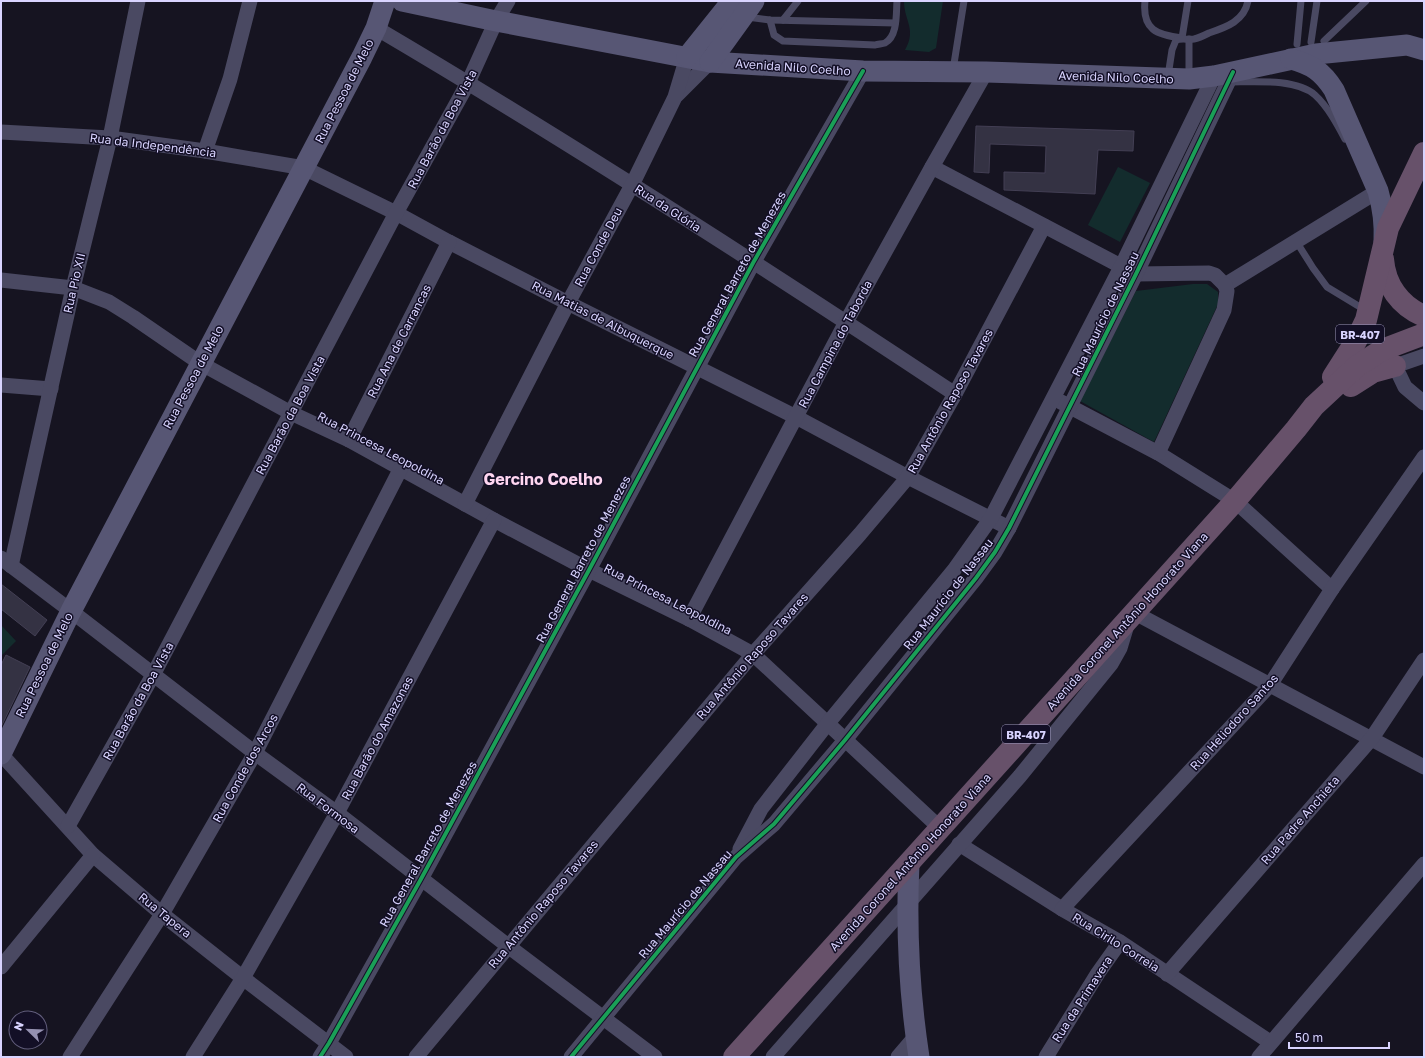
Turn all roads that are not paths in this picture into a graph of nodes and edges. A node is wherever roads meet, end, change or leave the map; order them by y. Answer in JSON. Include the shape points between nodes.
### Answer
{"nodes":[{"id":1,"x":138,"y":1,"type":"edge"},
{"id":2,"x":250,"y":1,"type":"edge"},
{"id":3,"x":385,"y":1,"type":"edge"},
{"id":4,"x":402,"y":1,"type":"edge"},
{"id":5,"x":508,"y":1,"type":"edge"},
{"id":6,"x":798,"y":1,"type":"edge"},
{"id":7,"x":897,"y":1,"type":"edge"},
{"id":8,"x":964,"y":1,"type":"edge"},
{"id":9,"x":1145,"y":1,"type":"edge"},
{"id":10,"x":1188,"y":1,"type":"edge"},
{"id":11,"x":1248,"y":1,"type":"edge"},
{"id":12,"x":1300,"y":1,"type":"edge"},
{"id":13,"x":1317,"y":1,"type":"edge"},
{"id":14,"x":1366,"y":1,"type":"edge"},
{"id":15,"x":736,"y":10,"type":"edge"},
{"id":16,"x":770,"y":20,"type":"junction"},
{"id":17,"x":783,"y":20,"type":"junction"},
{"id":18,"x":496,"y":21,"type":"junction"},
{"id":19,"x":895,"y":23,"type":"junction"},
{"id":20,"x":376,"y":28,"type":"junction"},
{"id":21,"x":1424,"y":36,"type":"edge"},
{"id":22,"x":1186,"y":38,"type":"junction"},
{"id":23,"x":1306,"y":47,"type":"junction"},
{"id":24,"x":1424,"y":50,"type":"edge"},
{"id":25,"x":687,"y":57,"type":"junction"},
{"id":26,"x":710,"y":62,"type":"junction"},
{"id":27,"x":863,"y":71,"type":"junction"},
{"id":28,"x":986,"y":72,"type":"junction"},
{"id":29,"x":952,"y":73,"type":"junction"},
{"id":30,"x":1225,"y":77,"type":"junction"},
{"id":31,"x":1168,"y":78,"type":"junction"},
{"id":32,"x":1189,"y":79,"type":"junction"},
{"id":33,"x":468,"y":83,"type":"junction"},
{"id":34,"x":675,"y":97,"type":"junction"},
{"id":35,"x":1,"y":132,"type":"edge"},
{"id":36,"x":110,"y":138,"type":"junction"},
{"id":37,"x":1347,"y":144,"type":"dead end"},
{"id":38,"x":205,"y":150,"type":"junction"},
{"id":39,"x":1424,"y":153,"type":"edge"},
{"id":40,"x":932,"y":167,"type":"junction"},
{"id":41,"x":304,"y":168,"type":"junction"},
{"id":42,"x":632,"y":185,"type":"junction"},
{"id":43,"x":1372,"y":192,"type":"junction"},
{"id":44,"x":396,"y":214,"type":"junction"},
{"id":45,"x":1044,"y":226,"type":"junction"},
{"id":46,"x":1296,"y":241,"type":"junction"},
{"id":47,"x":448,"y":242,"type":"junction"},
{"id":48,"x":1383,"y":252,"type":"junction"},
{"id":49,"x":752,"y":263,"type":"junction"},
{"id":50,"x":1121,"y":267,"type":"junction"},
{"id":51,"x":1136,"y":274,"type":"junction"},
{"id":52,"x":1,"y":280,"type":"edge"},
{"id":53,"x":1225,"y":284,"type":"junction"},
{"id":54,"x":73,"y":288,"type":"junction"},
{"id":55,"x":568,"y":303,"type":"junction"},
{"id":56,"x":1368,"y":311,"type":"junction"},
{"id":57,"x":1424,"y":316,"type":"edge"},
{"id":58,"x":846,"y":322,"type":"junction"},
{"id":59,"x":1424,"y":334,"type":"edge"},
{"id":60,"x":1424,"y":356,"type":"edge"},
{"id":61,"x":200,"y":363,"type":"junction"},
{"id":62,"x":1395,"y":366,"type":"junction"},
{"id":63,"x":697,"y":367,"type":"junction"},
{"id":64,"x":1,"y":385,"type":"edge"},
{"id":65,"x":51,"y":389,"type":"junction"},
{"id":66,"x":956,"y":394,"type":"junction"},
{"id":67,"x":1053,"y":398,"type":"junction"},
{"id":68,"x":1424,"y":403,"type":"edge"},
{"id":69,"x":1314,"y":406,"type":"junction"},
{"id":70,"x":1070,"y":407,"type":"junction"},
{"id":71,"x":291,"y":413,"type":"junction"},
{"id":72,"x":796,"y":417,"type":"junction"},
{"id":73,"x":1296,"y":429,"type":"junction"},
{"id":74,"x":349,"y":440,"type":"junction"},
{"id":75,"x":1158,"y":453,"type":"junction"},
{"id":76,"x":1424,"y":458,"type":"edge"},
{"id":77,"x":401,"y":468,"type":"junction"},
{"id":78,"x":908,"y":477,"type":"junction"},
{"id":79,"x":1235,"y":500,"type":"junction"},
{"id":80,"x":465,"y":504,"type":"junction"},
{"id":81,"x":991,"y":518,"type":"junction"},
{"id":82,"x":494,"y":520,"type":"junction"},
{"id":83,"x":1009,"y":528,"type":"junction"},
{"id":84,"x":6,"y":562,"type":"edge"},
{"id":85,"x":589,"y":570,"type":"junction"},
{"id":86,"x":1332,"y":588,"type":"junction"},
{"id":87,"x":71,"y":610,"type":"junction"},
{"id":88,"x":1131,"y":617,"type":"junction"},
{"id":89,"x":689,"y":619,"type":"junction"},
{"id":90,"x":753,"y":654,"type":"junction"},
{"id":91,"x":1424,"y":660,"type":"edge"},
{"id":92,"x":153,"y":675,"type":"junction"},
{"id":93,"x":1270,"y":685,"type":"junction"},
{"id":94,"x":828,"y":723,"type":"junction"},
{"id":95,"x":1372,"y":738,"type":"junction"},
{"id":96,"x":845,"y":740,"type":"junction"},
{"id":97,"x":1010,"y":752,"type":"junction"},
{"id":98,"x":255,"y":753,"type":"junction"},
{"id":99,"x":1,"y":754,"type":"edge"},
{"id":100,"x":1424,"y":767,"type":"edge"},
{"id":101,"x":1020,"y":776,"type":"junction"},
{"id":102,"x":337,"y":813,"type":"junction"},
{"id":103,"x":68,"y":826,"type":"junction"},
{"id":104,"x":940,"y":828,"type":"junction"},
{"id":105,"x":959,"y":844,"type":"junction"},
{"id":106,"x":93,"y":855,"type":"junction"},
{"id":107,"x":736,"y":857,"type":"junction"},
{"id":108,"x":909,"y":863,"type":"junction"},
{"id":109,"x":1424,"y":864,"type":"edge"},
{"id":110,"x":421,"y":879,"type":"junction"},
{"id":111,"x":907,"y":904,"type":"junction"},
{"id":112,"x":1062,"y":909,"type":"junction"},
{"id":113,"x":162,"y":914,"type":"junction"},
{"id":114,"x":1120,"y":942,"type":"junction"},
{"id":115,"x":508,"y":946,"type":"junction"},
{"id":116,"x":1,"y":967,"type":"edge"},
{"id":117,"x":1167,"y":974,"type":"junction"},
{"id":118,"x":243,"y":978,"type":"junction"},
{"id":119,"x":604,"y":1017,"type":"junction"},
{"id":120,"x":916,"y":1036,"type":"junction"},
{"id":121,"x":1270,"y":1042,"type":"junction"},
{"id":122,"x":329,"y":1043,"type":"junction"},
{"id":123,"x":70,"y":1057,"type":"edge"},
{"id":124,"x":193,"y":1057,"type":"edge"},
{"id":125,"x":320,"y":1057,"type":"edge"},
{"id":126,"x":346,"y":1057,"type":"edge"},
{"id":127,"x":416,"y":1057,"type":"edge"},
{"id":128,"x":571,"y":1057,"type":"edge"},
{"id":129,"x":655,"y":1057,"type":"edge"},
{"id":130,"x":734,"y":1057,"type":"edge"},
{"id":131,"x":773,"y":1057,"type":"edge"},
{"id":132,"x":898,"y":1057,"type":"edge"},
{"id":133,"x":919,"y":1057,"type":"edge"},
{"id":134,"x":1046,"y":1057,"type":"edge"},
{"id":135,"x":1259,"y":1057,"type":"edge"}],
"edges":[{"from":1,"to":36,"type":"street","name":"Rua Pio XII"},
{"from":2,"to":38,"type":"street","via":[[230,79]]},
{"from":3,"to":20,"type":"main road","name":"Rua Pessoa de Melo"},
{"from":4,"to":18,"type":"main road","name":"Avenida Nilo Coelho"},
{"from":5,"to":18,"type":"street","name":"Rua Barão da Boa Vista"},
{"from":6,"to":17,"type":"lane"},
{"from":7,"to":19,"type":"lane"},
{"from":8,"to":29,"type":"lane"},
{"from":9,"to":22,"type":"lane","via":[[1145,18],[1150,26],[1162,35]]},
{"from":10,"to":22,"type":"lane"},
{"from":11,"to":22,"type":"lane","via":[[1246,10],[1227,27],[1194,39]]},
{"from":12,"to":23,"type":"lane"},
{"from":13,"to":23,"type":"lane"},
{"from":14,"to":23,"type":"lane"},
{"from":15,"to":16,"type":"lane"},
{"from":15,"to":25,"type":"main road"},
{"from":15,"to":26,"type":"main road"},
{"from":16,"to":17,"type":"lane"},
{"from":16,"to":19,"type":"lane","via":[[774,35],[783,42],[875,45],[889,39]]},
{"from":17,"to":19,"type":"lane"},
{"from":18,"to":25,"type":"main road","name":"Avenida Nilo Coelho"},
{"from":18,"to":33,"type":"street","name":"Rua Barão da Boa Vista"},
{"from":20,"to":33,"type":"street","name":"Rua da Glória"},
{"from":20,"to":41,"type":"main road","name":"Rua Pessoa de Melo"},
{"from":21,"to":23,"type":"main road","name":"Avenida Nilo Coelho","via":[[1392,33]]},
{"from":22,"to":31,"type":"lane","via":[[1176,40],[1174,44]]},
{"from":22,"to":32,"type":"lane"},
{"from":23,"to":24,"type":"main road","name":"Avenida Nilo Coelho","via":[[1316,54],[1394,46]]},
{"from":23,"to":30,"type":"main road","name":"Avenida Nilo Coelho"},
{"from":23,"to":32,"type":"main road","name":"Avenida Nilo Coelho","via":[[1256,56]]},
{"from":23,"to":43,"type":"main road","via":[[1308,65],[1327,78],[1334,90]]},
{"from":25,"to":26,"type":"main road","name":"Avenida Nilo Coelho"},
{"from":25,"to":34,"type":"street","name":"Rua Conde Deu"},
{"from":26,"to":27,"type":"main road","name":"Avenida Nilo Coelho"},
{"from":26,"to":34,"type":"street","name":"Rua Conde Deu"},
{"from":27,"to":29,"type":"main road","name":"Avenida Nilo Coelho"},
{"from":27,"to":49,"type":"street","name":"Rua General Barreto de Menezes"},
{"from":28,"to":29,"type":"main road","name":"Avenida Nilo Coelho"},
{"from":28,"to":31,"type":"main road","name":"Avenida Nilo Coelho"},
{"from":28,"to":40,"type":"street","name":"Rua Campina do Taborda"},
{"from":30,"to":32,"type":"main road","name":"Avenida Nilo Coelho"},
{"from":30,"to":37,"type":"lane","via":[[1290,84],[1304,88],[1315,95],[1331,115]]},
{"from":30,"to":50,"type":"street","name":"Rua Maurício de Nassau"},
{"from":30,"to":51,"type":"street","name":"Rua Maurício de Nassau"},
{"from":31,"to":32,"type":"main road","name":"Avenida Nilo Coelho"},
{"from":33,"to":42,"type":"street","name":"Rua da Glória"},
{"from":33,"to":44,"type":"street","name":"Rua Barão da Boa Vista"},
{"from":34,"to":42,"type":"street","name":"Rua Conde Deu"},
{"from":35,"to":36,"type":"street","name":"Rua da Independência"},
{"from":36,"to":38,"type":"street","name":"Rua da Independência"},
{"from":36,"to":54,"type":"street","name":"Rua Pio XII"},
{"from":38,"to":41,"type":"street","name":"Rua da Independência"},
{"from":39,"to":48,"type":"highway","number":"BR-407","via":[[1388,228]]},
{"from":40,"to":45,"type":"street"},
{"from":40,"to":58,"type":"street","name":"Rua Campina do Taborda"},
{"from":41,"to":44,"type":"street","name":"Rua Matias de Albuquerque"},
{"from":41,"to":61,"type":"main road","name":"Rua Pessoa de Melo"},
{"from":42,"to":49,"type":"street","name":"Rua da Glória"},
{"from":42,"to":55,"type":"street","name":"Rua Conde Deu"},
{"from":43,"to":46,"type":"street"},
{"from":43,"to":48,"type":"main road","via":[[1383,208]]},
{"from":44,"to":47,"type":"street","name":"Rua Matias de Albuquerque"},
{"from":44,"to":71,"type":"street","name":"Rua Barão da Boa Vista"},
{"from":45,"to":50,"type":"street"},
{"from":45,"to":66,"type":"street","name":"Rua Antônio Raposo Tavares"},
{"from":46,"to":53,"type":"street"},
{"from":46,"to":56,"type":"lane","via":[[1327,287]]},
{"from":47,"to":55,"type":"street","name":"Rua Matias de Albuquerque"},
{"from":47,"to":74,"type":"street","name":"Rua Ana de Carrancas"},
{"from":48,"to":56,"type":"highway","number":"BR-407"},
{"from":48,"to":57,"type":"highway","via":[[1384,269],[1391,288],[1404,304]]},
{"from":49,"to":58,"type":"street","name":"Rua da Glória"},
{"from":49,"to":63,"type":"street","name":"Rua General Barreto de Menezes"},
{"from":50,"to":51,"type":"street"},
{"from":50,"to":67,"type":"street","name":"Rua Maurício de Nassau"},
{"from":51,"to":53,"type":"street","via":[[1209,273]]},
{"from":51,"to":70,"type":"street","name":"Rua Maurício de Nassau"},
{"from":52,"to":54,"type":"street","name":"Rua Princesa Leopoldina"},
{"from":53,"to":75,"type":"street","via":[[1227,292],[1224,310]]},
{"from":54,"to":61,"type":"street","name":"Rua Princesa Leopoldina","via":[[109,302]]},
{"from":54,"to":65,"type":"street","name":"Rua Pio XII"},
{"from":55,"to":63,"type":"street","name":"Rua Matias de Albuquerque"},
{"from":55,"to":80,"type":"street","name":"Rua Conde Deu"},
{"from":56,"to":69,"type":"highway","number":"BR-407","via":[[1356,341]]},
{"from":58,"to":66,"type":"street","name":"Rua da Glória"},
{"from":58,"to":72,"type":"street","name":"Rua Campina do Taborda"},
{"from":59,"to":69,"type":"highway","name":"Avenida Coronel Antônio Honorato Viana","number":"BR-407","via":[[1382,350],[1362,362]]},
{"from":60,"to":62,"type":"street"},
{"from":61,"to":71,"type":"street","name":"Rua Princesa Leopoldina"},
{"from":61,"to":87,"type":"main road","name":"Rua Pessoa de Melo"},
{"from":62,"to":68,"type":"street","via":[[1405,387]]},
{"from":62,"to":73,"type":"highway","via":[[1373,372],[1360,380]]},
{"from":63,"to":72,"type":"street","name":"Rua Matias de Albuquerque"},
{"from":63,"to":85,"type":"street","name":"Rua General Barreto de Menezes"},
{"from":64,"to":65,"type":"street"},
{"from":65,"to":84,"type":"street","name":"Rua Pio XII"},
{"from":66,"to":78,"type":"street","name":"Rua Antônio Raposo Tavares"},
{"from":67,"to":70,"type":"street"},
{"from":67,"to":81,"type":"street","name":"Rua Maurício de Nassau"},
{"from":69,"to":73,"type":"highway","name":"Avenida Coronel Antônio Honorato Viana","number":"BR-407"},
{"from":70,"to":75,"type":"street"},
{"from":70,"to":83,"type":"street","name":"Rua Maurício de Nassau"},
{"from":71,"to":74,"type":"street","name":"Rua Princesa Leopoldina"},
{"from":71,"to":92,"type":"street","name":"Rua Barão da Boa Vista"},
{"from":72,"to":78,"type":"street","name":"Rua Matias de Albuquerque"},
{"from":72,"to":89,"type":"street","name":"Rua Campina do Taborda"},
{"from":73,"to":79,"type":"highway","name":"Avenida Coronel Antônio Honorato Viana","number":"BR-407"},
{"from":74,"to":77,"type":"street","name":"Rua Princesa Leopoldina"},
{"from":75,"to":79,"type":"street"},
{"from":76,"to":86,"type":"street","name":"Rua Heliodoro Santos"},
{"from":77,"to":80,"type":"street","name":"Rua Princesa Leopoldina"},
{"from":77,"to":98,"type":"street","name":"Rua Conde dos Arcos"},
{"from":78,"to":81,"type":"street","name":"Rua Matias de Albuquerque"},
{"from":78,"to":90,"type":"street","name":"Rua Antônio Raposo Tavares"},
{"from":79,"to":86,"type":"street"},
{"from":79,"to":88,"type":"highway","name":"Avenida Coronel Antônio Honorato Viana","number":"BR-407"},
{"from":80,"to":82,"type":"street","name":"Rua Princesa Leopoldina"},
{"from":81,"to":83,"type":"street","name":"Rua Matias de Albuquerque"},
{"from":81,"to":94,"type":"street","name":"Rua Maurício de Nassau","via":[[954,570]]},
{"from":82,"to":85,"type":"street","name":"Rua Princesa Leopoldina"},
{"from":82,"to":102,"type":"street","name":"Rua Barão do Amazonas"},
{"from":83,"to":96,"type":"street","name":"Rua Maurício de Nassau","via":[[976,578]]},
{"from":84,"to":87,"type":"street","name":"Rua Formosa"},
{"from":85,"to":89,"type":"street","name":"Rua Princesa Leopoldina"},
{"from":85,"to":110,"type":"street","name":"Rua General Barreto de Menezes"},
{"from":86,"to":93,"type":"street","name":"Rua Heliodoro Santos"},
{"from":87,"to":92,"type":"street","name":"Rua Formosa"},
{"from":87,"to":99,"type":"main road","name":"Rua Pessoa de Melo"},
{"from":88,"to":93,"type":"street"},
{"from":88,"to":97,"type":"highway","name":"Avenida Coronel Antônio Honorato Viana","number":"BR-407"},
{"from":88,"to":101,"type":"street","name":"Avenida Coronel Antônio Honorato Viana","via":[[1112,664]]},
{"from":89,"to":90,"type":"street","name":"Rua Princesa Leopoldina"},
{"from":90,"to":94,"type":"street","name":"Rua Princesa Leopoldina"},
{"from":90,"to":115,"type":"street","name":"Rua Antônio Raposo Tavares"},
{"from":91,"to":95,"type":"street","name":"Rua Padre Anchieta"},
{"from":92,"to":98,"type":"street","name":"Rua Formosa"},
{"from":92,"to":103,"type":"street","name":"Rua Barão da Boa Vista"},
{"from":93,"to":95,"type":"street"},
{"from":93,"to":112,"type":"street","name":"Rua Heliodoro Santos"},
{"from":94,"to":96,"type":"street","name":"Rua Princesa Leopoldina"},
{"from":94,"to":107,"type":"street","name":"Rua Maurício de Nassau","via":[[761,809]]},
{"from":95,"to":100,"type":"street"},
{"from":95,"to":117,"type":"street","name":"Rua Padre Anchieta"},
{"from":96,"to":104,"type":"street","name":"Rua Princesa Leopoldina"},
{"from":96,"to":107,"type":"street","name":"Rua Maurício de Nassau","via":[[774,824]]},
{"from":97,"to":101,"type":"street"},
{"from":97,"to":104,"type":"highway","name":"Avenida Coronel Antônio Honorato Viana","number":"BR-407"},
{"from":98,"to":102,"type":"street","name":"Rua Formosa"},
{"from":98,"to":113,"type":"street","name":"Rua Conde dos Arcos"},
{"from":99,"to":103,"type":"street","name":"Rua Tapera"},
{"from":101,"to":105,"type":"street","name":"Avenida Coronel Antônio Honorato Viana"},
{"from":102,"to":110,"type":"street","name":"Rua Formosa"},
{"from":102,"to":118,"type":"street","name":"Rua Barão do Amazonas"},
{"from":103,"to":106,"type":"street","name":"Rua Tapera"},
{"from":104,"to":108,"type":"highway","name":"Avenida Coronel Antônio Honorato Viana","number":"BR-407"},
{"from":105,"to":111,"type":"street","name":"Avenida Coronel Antônio Honorato Viana"},
{"from":105,"to":112,"type":"street","name":"Rua Cirilo Correia"},
{"from":106,"to":113,"type":"street","name":"Rua Tapera"},
{"from":106,"to":116,"type":"street"},
{"from":107,"to":119,"type":"street","name":"Rua Maurício de Nassau"},
{"from":108,"to":111,"type":"main road"},
{"from":108,"to":130,"type":"highway","name":"Avenida Coronel Antônio Honorato Viana","number":"BR-407"},
{"from":109,"to":121,"type":"street"},
{"from":110,"to":115,"type":"street","name":"Rua Formosa"},
{"from":110,"to":122,"type":"street","name":"Rua General Barreto de Menezes"},
{"from":111,"to":120,"type":"main road","via":[[908,959]]},
{"from":111,"to":131,"type":"street","name":"Avenida Coronel Antônio Honorato Viana"},
{"from":112,"to":114,"type":"street","name":"Rua Cirilo Correia"},
{"from":113,"to":118,"type":"street","name":"Rua Tapera"},
{"from":113,"to":123,"type":"street","name":"Rua Conde dos Arcos"},
{"from":114,"to":117,"type":"street","name":"Rua Cirilo Correia"},
{"from":114,"to":134,"type":"street","name":"Rua da Primavera"},
{"from":115,"to":119,"type":"street","name":"Rua Formosa"},
{"from":115,"to":127,"type":"street","name":"Rua Antônio Raposo Tavares"},
{"from":117,"to":121,"type":"street","name":"Rua Cirilo Correia"},
{"from":118,"to":122,"type":"street","name":"Rua Tapera"},
{"from":118,"to":124,"type":"street","name":"Rua Barão do Amazonas"},
{"from":119,"to":128,"type":"street","name":"Rua Maurício de Nassau"},
{"from":119,"to":129,"type":"street","name":"Rua Formosa"},
{"from":120,"to":132,"type":"street"},
{"from":120,"to":133,"type":"main road"},
{"from":121,"to":135,"type":"street"},
{"from":122,"to":125,"type":"street","name":"Rua General Barreto de Menezes"},
{"from":122,"to":126,"type":"street","name":"Rua Tapera"}]}
